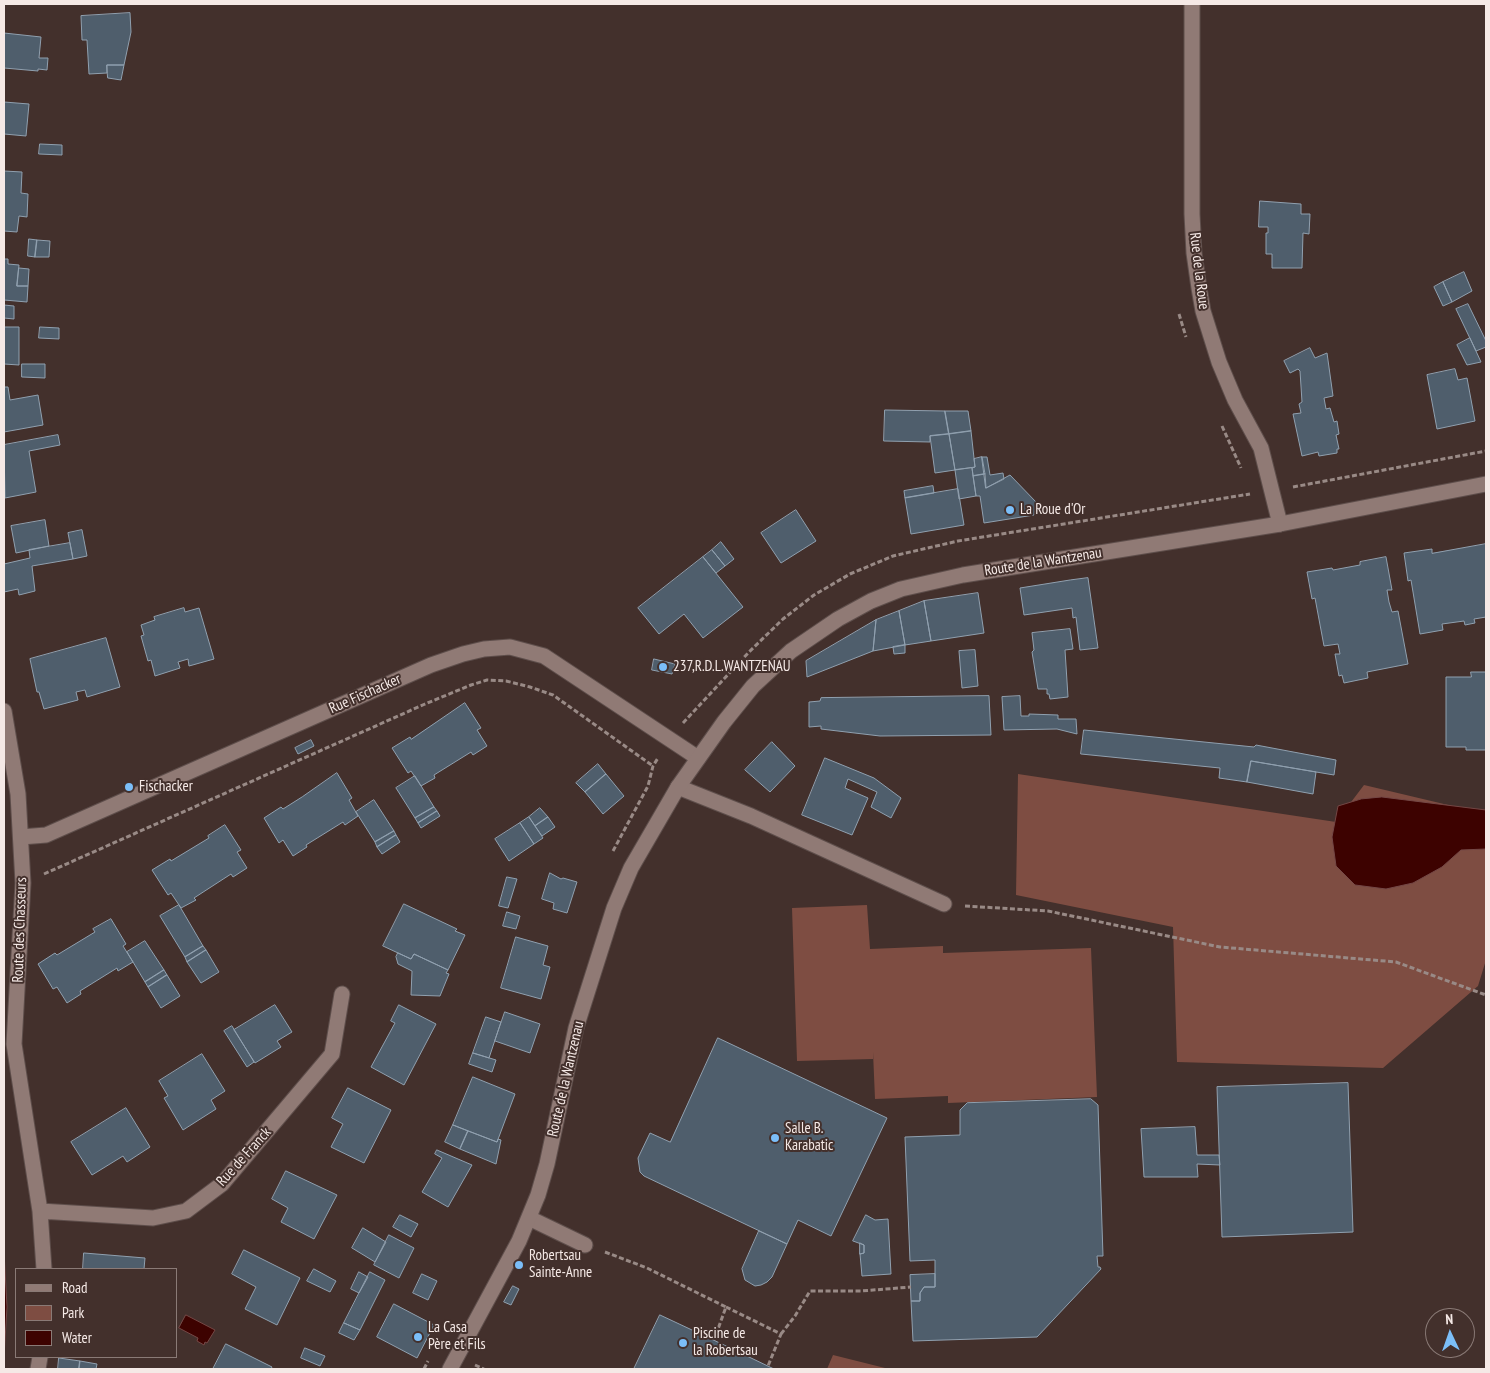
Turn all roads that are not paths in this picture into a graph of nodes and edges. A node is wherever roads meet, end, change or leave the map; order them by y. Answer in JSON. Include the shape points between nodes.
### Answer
{"nodes":[{"id":1,"x":1192,"y":4,"type":"edge"},
{"id":2,"x":1486,"y":484,"type":"edge"},
{"id":3,"x":1280,"y":524,"type":"junction"},
{"id":4,"x":4,"y":711,"type":"edge"},
{"id":5,"x":698,"y":758,"type":"junction"},
{"id":6,"x":678,"y":787,"type":"junction"},
{"id":7,"x":21,"y":837,"type":"junction"},
{"id":8,"x":944,"y":904,"type":"road end"},
{"id":9,"x":342,"y":994,"type":"dead end"},
{"id":10,"x":40,"y":1211,"type":"junction"},
{"id":11,"x":529,"y":1218,"type":"junction"},
{"id":12,"x":586,"y":1245,"type":"road end"},
{"id":13,"x":44,"y":1268,"type":"edge"},
{"id":14,"x":450,"y":1369,"type":"edge"}],
"edges":[{"from":1,"to":3,"type":"street","name":"Rue de la Roue","via":[[1192,214],[1199,288],[1219,362],[1260,448]]},
{"from":2,"to":3,"type":"street","name":"Route de la Wantzenau"},
{"from":3,"to":5,"type":"street","name":"Route de la Wantzenau","via":[[963,574],[893,592],[838,619],[791,651],[753,686]]},
{"from":4,"to":7,"type":"street","name":"Route des Chasseurs","via":[[18,794]]},
{"from":5,"to":6,"type":"street","name":"Route de la Wantzenau"},
{"from":5,"to":7,"type":"street","name":"Rue Fischacker","via":[[544,656],[510,647],[484,649],[431,666],[46,835]]},
{"from":6,"to":8,"type":"street","via":[[751,816]]},
{"from":6,"to":11,"type":"street","name":"Route de la Wantzenau","via":[[631,868],[614,908],[576,1028],[547,1164]]},
{"from":7,"to":10,"type":"street","name":"Route des Chasseurs","via":[[23,884],[14,1044]]},
{"from":9,"to":10,"type":"street","name":"Rue de Franck","via":[[332,1054],[222,1184],[186,1210],[153,1218]]},
{"from":10,"to":13,"type":"street","name":"Route des Chasseurs"},
{"from":11,"to":12,"type":"street"},
{"from":11,"to":14,"type":"street","name":"Route de la Wantzenau"}]}
